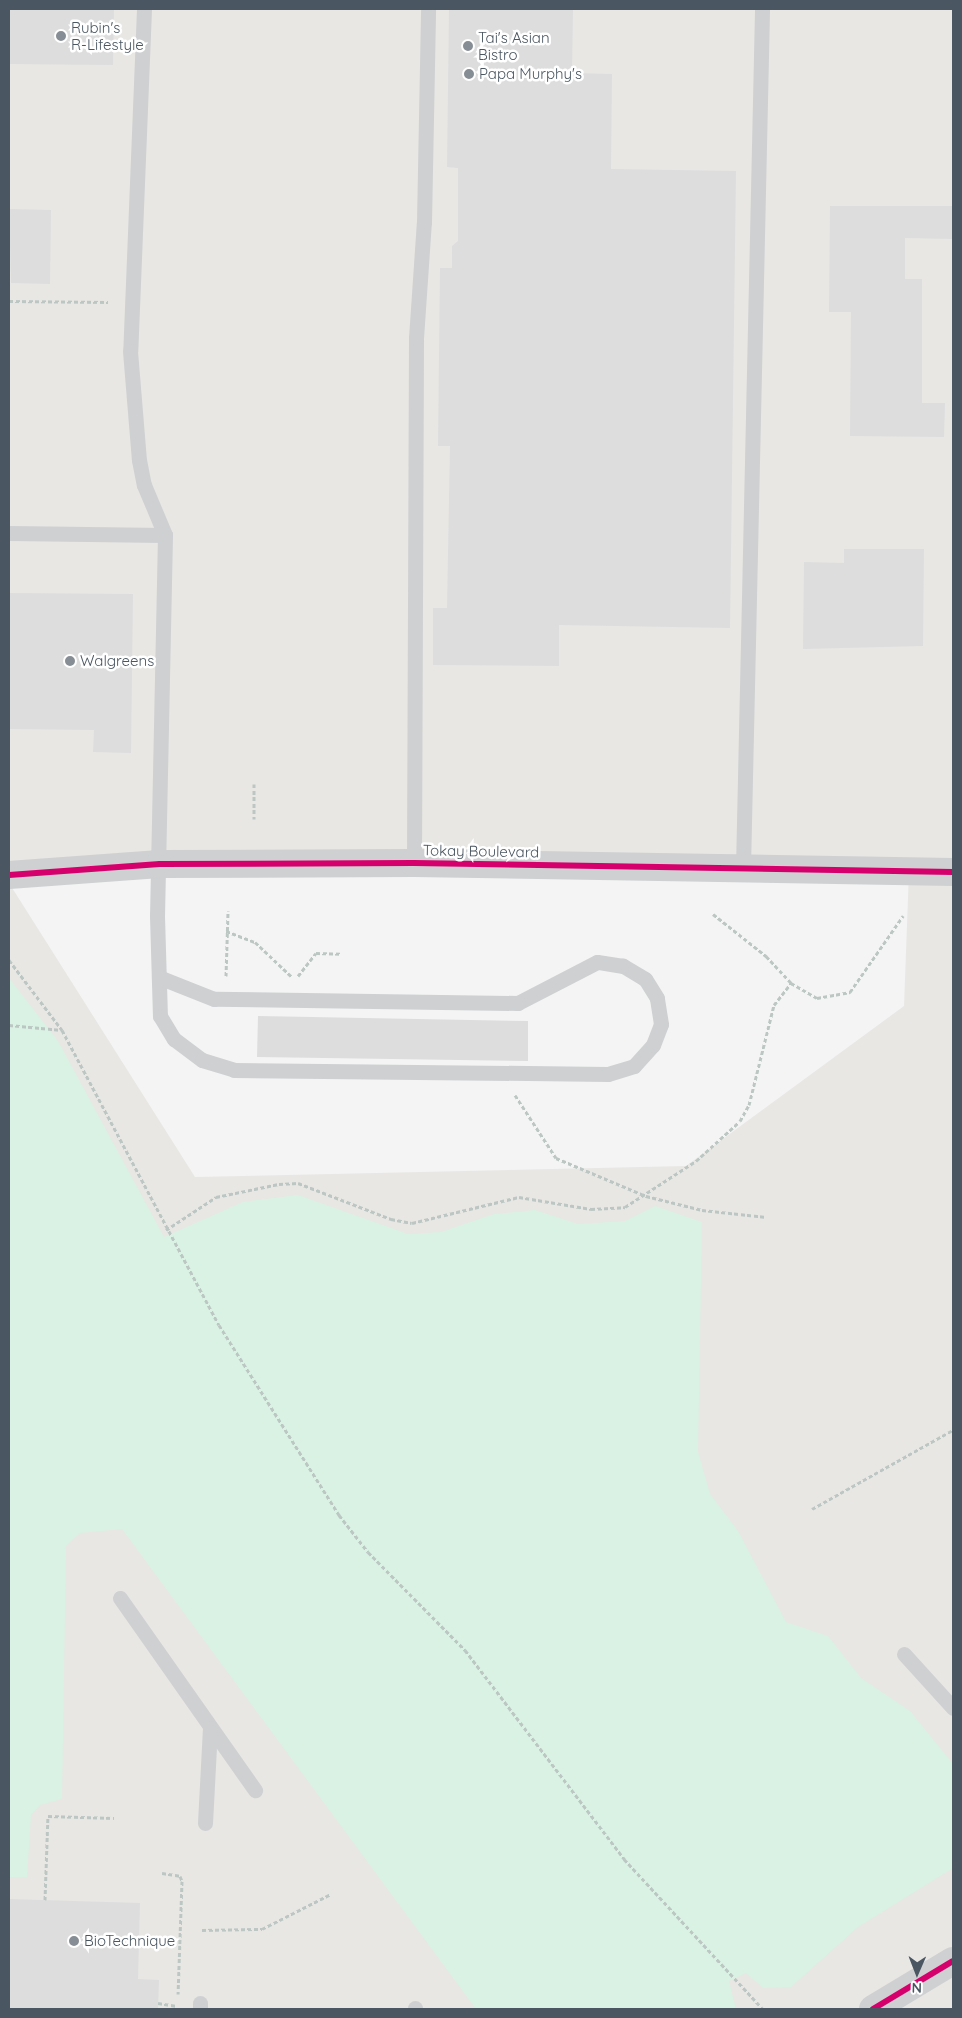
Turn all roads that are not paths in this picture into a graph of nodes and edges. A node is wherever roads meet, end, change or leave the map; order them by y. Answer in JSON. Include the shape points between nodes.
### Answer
{"nodes":[{"id":1,"x":144,"y":9,"type":"edge"},
{"id":2,"x":428,"y":9,"type":"edge"},
{"id":3,"x":762,"y":9,"type":"edge"},
{"id":4,"x":9,"y":533,"type":"edge"},
{"id":5,"x":165,"y":535,"type":"junction"},
{"id":6,"x":414,"y":863,"type":"junction"},
{"id":7,"x":160,"y":864,"type":"junction"},
{"id":8,"x":743,"y":868,"type":"junction"},
{"id":9,"x":953,"y":872,"type":"edge"},
{"id":10,"x":9,"y":875,"type":"edge"},
{"id":11,"x":161,"y":978,"type":"junction"},
{"id":12,"x":120,"y":1598,"type":"dead end"},
{"id":13,"x":904,"y":1654,"type":"dead end"},
{"id":14,"x":953,"y":1708,"type":"edge"},
{"id":15,"x":210,"y":1728,"type":"junction"},
{"id":16,"x":255,"y":1790,"type":"dead end"},
{"id":17,"x":205,"y":1823,"type":"dead end"},
{"id":18,"x":953,"y":1961,"type":"edge"},
{"id":19,"x":873,"y":2009,"type":"edge"}],
"edges":[{"from":1,"to":5,"type":"lane","via":[[130,350],[139,460],[144,485]]},
{"from":2,"to":6,"type":"lane","via":[[424,212],[416,338]]},
{"from":3,"to":8,"type":"lane"},
{"from":4,"to":5,"type":"lane"},
{"from":5,"to":7,"type":"lane"},
{"from":6,"to":7,"type":"street","name":"Tokay Boulevard"},
{"from":6,"to":8,"type":"street","name":"Tokay Boulevard"},
{"from":7,"to":10,"type":"street","name":"Tokay Boulevard"},
{"from":7,"to":11,"type":"lane","via":[[156,916]]},
{"from":8,"to":9,"type":"street","name":"Tokay Boulevard"},
{"from":11,"to":11,"type":"lane","via":[[160,1016],[174,1039],[202,1060],[234,1070],[608,1074],[634,1066],[653,1044],[661,1024],[657,998],[645,979],[623,966],[597,962],[518,1003],[226,999],[190,992]]},
{"from":12,"to":15,"type":"lane"},
{"from":13,"to":14,"type":"lane"},
{"from":15,"to":16,"type":"lane"},
{"from":15,"to":17,"type":"lane"},
{"from":18,"to":19,"type":"street"}]}
